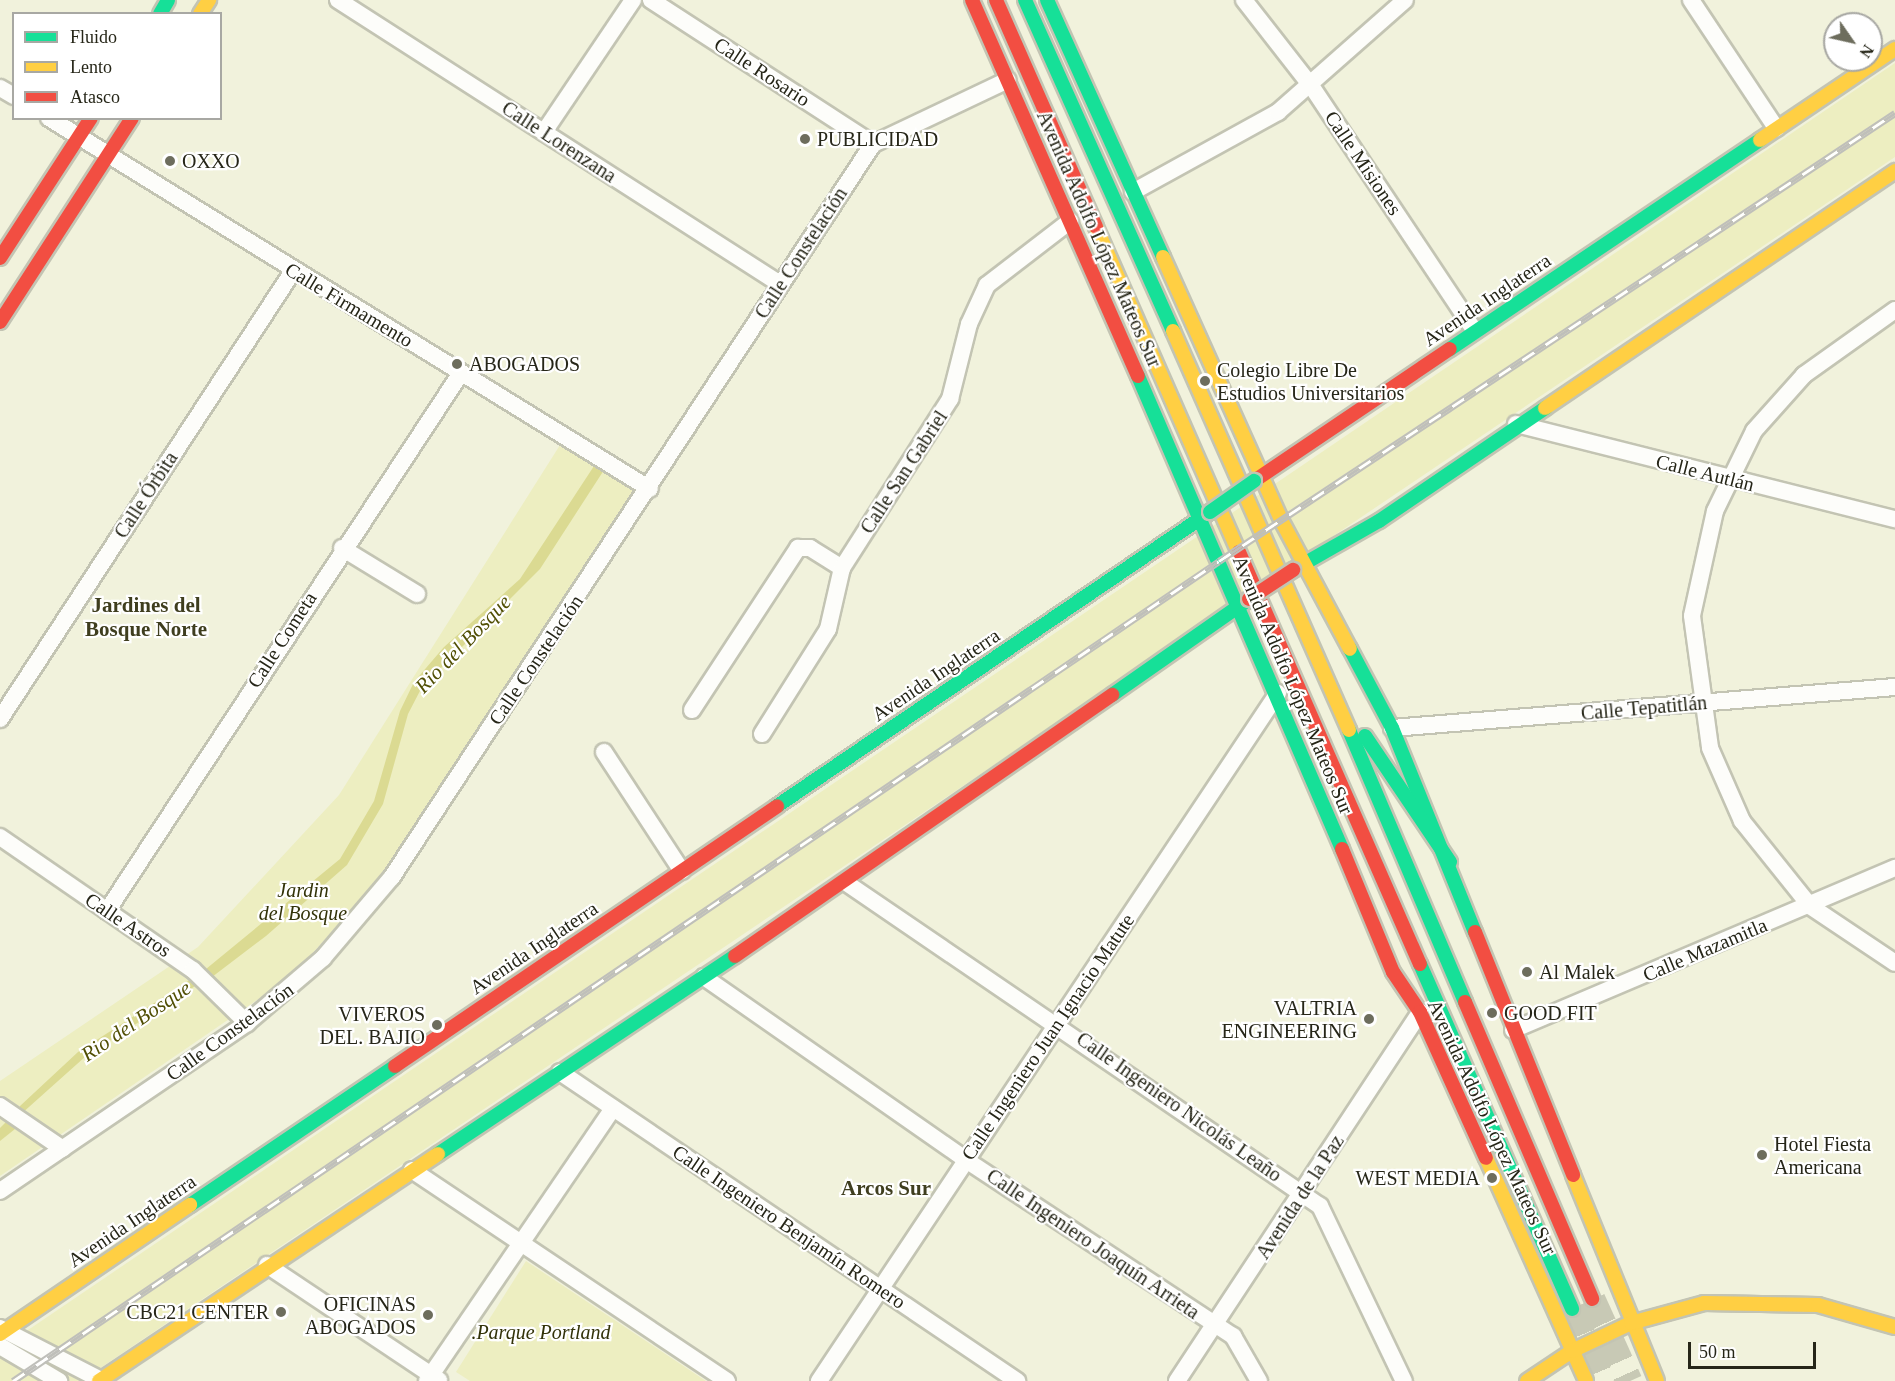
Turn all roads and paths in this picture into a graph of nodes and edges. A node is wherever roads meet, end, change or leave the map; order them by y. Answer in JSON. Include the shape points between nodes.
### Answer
{"nodes":[{"id":1,"x":338,"y":0,"type":"edge"},
{"id":2,"x":633,"y":0,"type":"edge"},
{"id":3,"x":651,"y":0,"type":"edge"},
{"id":4,"x":972,"y":0,"type":"edge"},
{"id":5,"x":996,"y":0,"type":"edge"},
{"id":6,"x":1025,"y":0,"type":"edge"},
{"id":7,"x":1047,"y":0,"type":"edge"},
{"id":8,"x":1244,"y":0,"type":"edge"},
{"id":9,"x":1405,"y":0,"type":"edge"},
{"id":10,"x":1691,"y":0,"type":"edge"},
{"id":11,"x":1895,"y":49,"type":"edge"},
{"id":12,"x":1008,"y":80,"type":"junction"},
{"id":13,"x":1312,"y":87,"type":"junction"},
{"id":14,"x":52,"y":120,"type":"edge"},
{"id":15,"x":90,"y":120,"type":"edge"},
{"id":16,"x":131,"y":120,"type":"edge"},
{"id":17,"x":1776,"y":128,"type":"junction"},
{"id":18,"x":544,"y":132,"type":"junction"},
{"id":19,"x":78,"y":137,"type":"junction"},
{"id":20,"x":873,"y":144,"type":"junction"},
{"id":21,"x":108,"y":156,"type":"junction"},
{"id":22,"x":1895,"y":171,"type":"edge"},
{"id":23,"x":1133,"y":192,"type":"junction"},
{"id":24,"x":1070,"y":221,"type":"junction"},
{"id":25,"x":0,"y":258,"type":"edge"},
{"id":26,"x":293,"y":271,"type":"junction"},
{"id":27,"x":780,"y":284,"type":"junction"},
{"id":28,"x":1895,"y":310,"type":"edge"},
{"id":29,"x":0,"y":322,"type":"edge"},
{"id":30,"x":1475,"y":331,"type":"junction"},
{"id":31,"x":461,"y":373,"type":"junction"},
{"id":32,"x":1516,"y":424,"type":"junction"},
{"id":33,"x":1257,"y":478,"type":"junction"},
{"id":34,"x":1727,"y":480,"type":"junction"},
{"id":35,"x":650,"y":489,"type":"junction"},
{"id":36,"x":1206,"y":515,"type":"junction"},
{"id":37,"x":1895,"y":519,"type":"edge"},
{"id":38,"x":342,"y":548,"type":"junction"},
{"id":39,"x":1298,"y":567,"type":"junction"},
{"id":40,"x":842,"y":568,"type":"junction"},
{"id":41,"x":417,"y":594,"type":"dead end"},
{"id":42,"x":1244,"y":603,"type":"junction"},
{"id":43,"x":1329,"y":683,"type":"junction"},
{"id":44,"x":1895,"y":687,"type":"edge"},
{"id":45,"x":1278,"y":693,"type":"junction"},
{"id":46,"x":1701,"y":703,"type":"junction"},
{"id":47,"x":692,"y":710,"type":"dead end"},
{"id":48,"x":0,"y":718,"type":"edge"},
{"id":49,"x":1392,"y":728,"type":"junction"},
{"id":50,"x":1316,"y":730,"type":"junction"},
{"id":51,"x":762,"y":734,"type":"dead end"},
{"id":52,"x":604,"y":752,"type":"dead end"},
{"id":53,"x":0,"y":837,"type":"edge"},
{"id":54,"x":1450,"y":862,"type":"junction"},
{"id":55,"x":1895,"y":868,"type":"edge"},
{"id":56,"x":682,"y":871,"type":"junction"},
{"id":57,"x":845,"y":882,"type":"junction"},
{"id":58,"x":1810,"y":906,"type":"junction"},
{"id":59,"x":107,"y":910,"type":"junction"},
{"id":60,"x":1895,"y":963,"type":"edge"},
{"id":61,"x":704,"y":977,"type":"junction"},
{"id":62,"x":1420,"y":1012,"type":"junction"},
{"id":63,"x":247,"y":1023,"type":"junction"},
{"id":64,"x":1057,"y":1023,"type":"junction"},
{"id":65,"x":1513,"y":1030,"type":"junction"},
{"id":66,"x":560,"y":1072,"type":"junction"},
{"id":67,"x":0,"y":1106,"type":"edge"},
{"id":68,"x":613,"y":1108,"type":"junction"},
{"id":69,"x":63,"y":1149,"type":"junction"},
{"id":70,"x":966,"y":1160,"type":"junction"},
{"id":71,"x":412,"y":1170,"type":"junction"},
{"id":72,"x":0,"y":1191,"type":"edge"},
{"id":73,"x":1304,"y":1192,"type":"junction"},
{"id":74,"x":521,"y":1243,"type":"junction"},
{"id":75,"x":267,"y":1265,"type":"junction"},
{"id":76,"x":881,"y":1288,"type":"junction"},
{"id":77,"x":1592,"y":1299,"type":"tunnel mouth"},
{"id":78,"x":1572,"y":1310,"type":"tunnel mouth"},
{"id":79,"x":1631,"y":1323,"type":"junction"},
{"id":80,"x":1215,"y":1325,"type":"junction"},
{"id":81,"x":1895,"y":1327,"type":"edge"},
{"id":82,"x":3,"y":1331,"type":"edge"},
{"id":83,"x":0,"y":1346,"type":"edge"},
{"id":84,"x":1572,"y":1350,"type":"junction"},
{"id":85,"x":432,"y":1379,"type":"edge"},
{"id":86,"x":59,"y":1381,"type":"edge"},
{"id":87,"x":101,"y":1381,"type":"edge"},
{"id":88,"x":726,"y":1381,"type":"edge"},
{"id":89,"x":819,"y":1381,"type":"edge"},
{"id":90,"x":1017,"y":1381,"type":"edge"},
{"id":91,"x":1178,"y":1381,"type":"edge"},
{"id":92,"x":1259,"y":1381,"type":"edge"},
{"id":93,"x":1404,"y":1381,"type":"edge"},
{"id":94,"x":1527,"y":1381,"type":"edge"},
{"id":95,"x":1586,"y":1381,"type":"edge"},
{"id":96,"x":1657,"y":1381,"type":"edge"}],
"edges":[{"from":1,"to":18,"type":"street","name":"Calle Lorenzana"},
{"from":2,"to":18,"type":"street"},
{"from":3,"to":20,"type":"street","name":"Calle Rosario"},
{"from":4,"to":12,"type":"main road","name":"Avenida Adolfo López Mateos Sur"},
{"from":5,"to":50,"type":"main road","name":"Avenida Adolfo López Mateos Sur"},
{"from":6,"to":43,"type":"main road","name":"Avenida Adolfo López Mateos Sur"},
{"from":7,"to":23,"type":"main road"},
{"from":8,"to":13,"type":"street","name":"Calle Misiones"},
{"from":9,"to":13,"type":"street"},
{"from":10,"to":17,"type":"street"},
{"from":11,"to":17,"type":"main road","name":"Avenida Inglaterra"},
{"from":12,"to":20,"type":"street"},
{"from":12,"to":24,"type":"main road","name":"Avenida Adolfo López Mateos Sur"},
{"from":13,"to":23,"type":"street","via":[[1225,144]]},
{"from":13,"to":30,"type":"street","name":"Calle Misiones"},
{"from":14,"to":19,"type":"street","name":"Calle Firmamento"},
{"from":15,"to":19,"type":"main road"},
{"from":16,"to":21,"type":"main road"},
{"from":17,"to":30,"type":"main road","name":"Avenida Inglaterra"},
{"from":18,"to":27,"type":"street","name":"Calle Lorenzana"},
{"from":19,"to":21,"type":"street","name":"Calle Firmamento"},
{"from":19,"to":25,"type":"main road"},
{"from":20,"to":27,"type":"street","name":"Calle Constelación"},
{"from":21,"to":26,"type":"street","name":"Calle Firmamento"},
{"from":21,"to":29,"type":"main road"},
{"from":22,"to":32,"type":"main road"},
{"from":23,"to":33,"type":"main road"},
{"from":24,"to":36,"type":"main road","name":"Avenida Adolfo López Mateos Sur"},
{"from":24,"to":40,"type":"street","name":"Calle San Gabriel","via":[[987,285],[936,427]]},
{"from":26,"to":31,"type":"street","name":"Calle Firmamento"},
{"from":26,"to":48,"type":"street","name":"Calle Órbita"},
{"from":27,"to":35,"type":"street","name":"Calle Constelación"},
{"from":28,"to":34,"type":"street","via":[[1831,352],[1776,402]]},
{"from":30,"to":33,"type":"main road","name":"Avenida Inglaterra"},
{"from":31,"to":35,"type":"street","name":"Calle Firmamento"},
{"from":31,"to":38,"type":"street","name":"Calle Cometa"},
{"from":32,"to":34,"type":"street","name":"Calle Autlán"},
{"from":32,"to":39,"type":"main road","via":[[1379,520]]},
{"from":33,"to":36,"type":"main road","name":"Avenida Inglaterra","bridge":true},
{"from":33,"to":39,"type":"main road"},
{"from":34,"to":37,"type":"street","name":"Calle Autlán"},
{"from":34,"to":46,"type":"street","via":[[1701,556],[1692,616]]},
{"from":35,"to":63,"type":"street","name":"Calle Constelación","via":[[392,877],[298,983]]},
{"from":36,"to":42,"type":"main road","name":"Avenida Adolfo López Mateos Sur"},
{"from":36,"to":56,"type":"main road","name":"Avenida Inglaterra"},
{"from":38,"to":41,"type":"street"},
{"from":38,"to":59,"type":"street","name":"Calle Cometa"},
{"from":39,"to":42,"type":"main road","bridge":true},
{"from":39,"to":49,"type":"main road"},
{"from":40,"to":47,"type":"street","via":[[810,548],[798,548]]},
{"from":40,"to":51,"type":"street","name":"Calle San Gabriel","via":[[834,584],[828,629]]},
{"from":42,"to":45,"type":"main road","name":"Avenida Adolfo López Mateos Sur"},
{"from":42,"to":57,"type":"main road"},
{"from":43,"to":54,"type":"main road"},
{"from":43,"to":77,"type":"main road","name":"Avenida Adolfo López Mateos Sur"},
{"from":44,"to":46,"type":"street","name":"Calle Tepatitlán"},
{"from":45,"to":62,"type":"main road","name":"Avenida Adolfo López Mateos Sur","via":[[1393,972]]},
{"from":45,"to":64,"type":"street","name":"Calle Ingeniero Juan Ignacio Matute"},
{"from":46,"to":49,"type":"street","name":"Calle Tepatitlán"},
{"from":46,"to":58,"type":"street","via":[[1710,748],[1742,821]]},
{"from":49,"to":54,"type":"main road"},
{"from":50,"to":62,"type":"main road","via":[[1339,810]]},
{"from":50,"to":78,"type":"main road","name":"Avenida Adolfo López Mateos Sur"},
{"from":52,"to":56,"type":"street"},
{"from":53,"to":59,"type":"street","name":"Calle Astros"},
{"from":54,"to":65,"type":"main road"},
{"from":55,"to":58,"type":"street","name":"Calle Mazamitla"},
{"from":56,"to":82,"type":"main road","name":"Avenida Inglaterra"},
{"from":57,"to":61,"type":"main road"},
{"from":57,"to":64,"type":"street","name":"Calle Ingeniero Nicolás Leaño"},
{"from":58,"to":60,"type":"street"},
{"from":58,"to":65,"type":"street","name":"Calle Mazamitla"},
{"from":59,"to":63,"type":"street","name":"Calle Astros","via":[[194,970]]},
{"from":61,"to":66,"type":"main road"},
{"from":61,"to":70,"type":"street","name":"Calle Ingeniero Joaquín Arrieta"},
{"from":62,"to":73,"type":"street","name":"Avenida de la Paz"},
{"from":62,"to":84,"type":"main road","name":"Avenida Adolfo López Mateos Sur"},
{"from":63,"to":69,"type":"street","name":"Calle Constelación"},
{"from":64,"to":70,"type":"street","name":"Calle Ingeniero Juan Ignacio Matute"},
{"from":64,"to":73,"type":"street","name":"Calle Ingeniero Nicolás Leaño"},
{"from":65,"to":79,"type":"main road"},
{"from":66,"to":68,"type":"street","name":"Calle Ingeniero Benjamín Romero"},
{"from":66,"to":71,"type":"main road"},
{"from":67,"to":69,"type":"street"},
{"from":68,"to":74,"type":"street"},
{"from":68,"to":76,"type":"street","name":"Calle Ingeniero Benjamín Romero"},
{"from":69,"to":72,"type":"street","name":"Calle Constelación"},
{"from":70,"to":76,"type":"street","name":"Calle Ingeniero Juan Ignacio Matute"},
{"from":70,"to":80,"type":"street","name":"Calle Ingeniero Joaquín Arrieta"},
{"from":71,"to":74,"type":"street"},
{"from":71,"to":75,"type":"main road"},
{"from":73,"to":80,"type":"street","name":"Avenida de la Paz"},
{"from":73,"to":93,"type":"street","name":"Calle Ingeniero Nicolás Leaño","via":[[1332,1224]]},
{"from":74,"to":85,"type":"street"},
{"from":74,"to":88,"type":"street"},
{"from":75,"to":85,"type":"street"},
{"from":75,"to":87,"type":"main road"},
{"from":76,"to":89,"type":"street","name":"Calle Ingeniero Juan Ignacio Matute"},
{"from":76,"to":90,"type":"street","name":"Calle Ingeniero Benjamín Romero"},
{"from":79,"to":81,"type":"main road","via":[[1704,1303],[1780,1300],[1845,1311]]},
{"from":79,"to":84,"type":"main road"},
{"from":79,"to":96,"type":"main road"},
{"from":80,"to":91,"type":"street","name":"Avenida de la Paz"},
{"from":80,"to":92,"type":"street","name":"Calle Ingeniero Joaquín Arrieta","via":[[1247,1353]]},
{"from":82,"to":87,"type":"street"},
{"from":83,"to":86,"type":"street"},
{"from":84,"to":94,"type":"main road"},
{"from":84,"to":95,"type":"main road","name":"Avenida Adolfo López Mateos Sur"}]}
